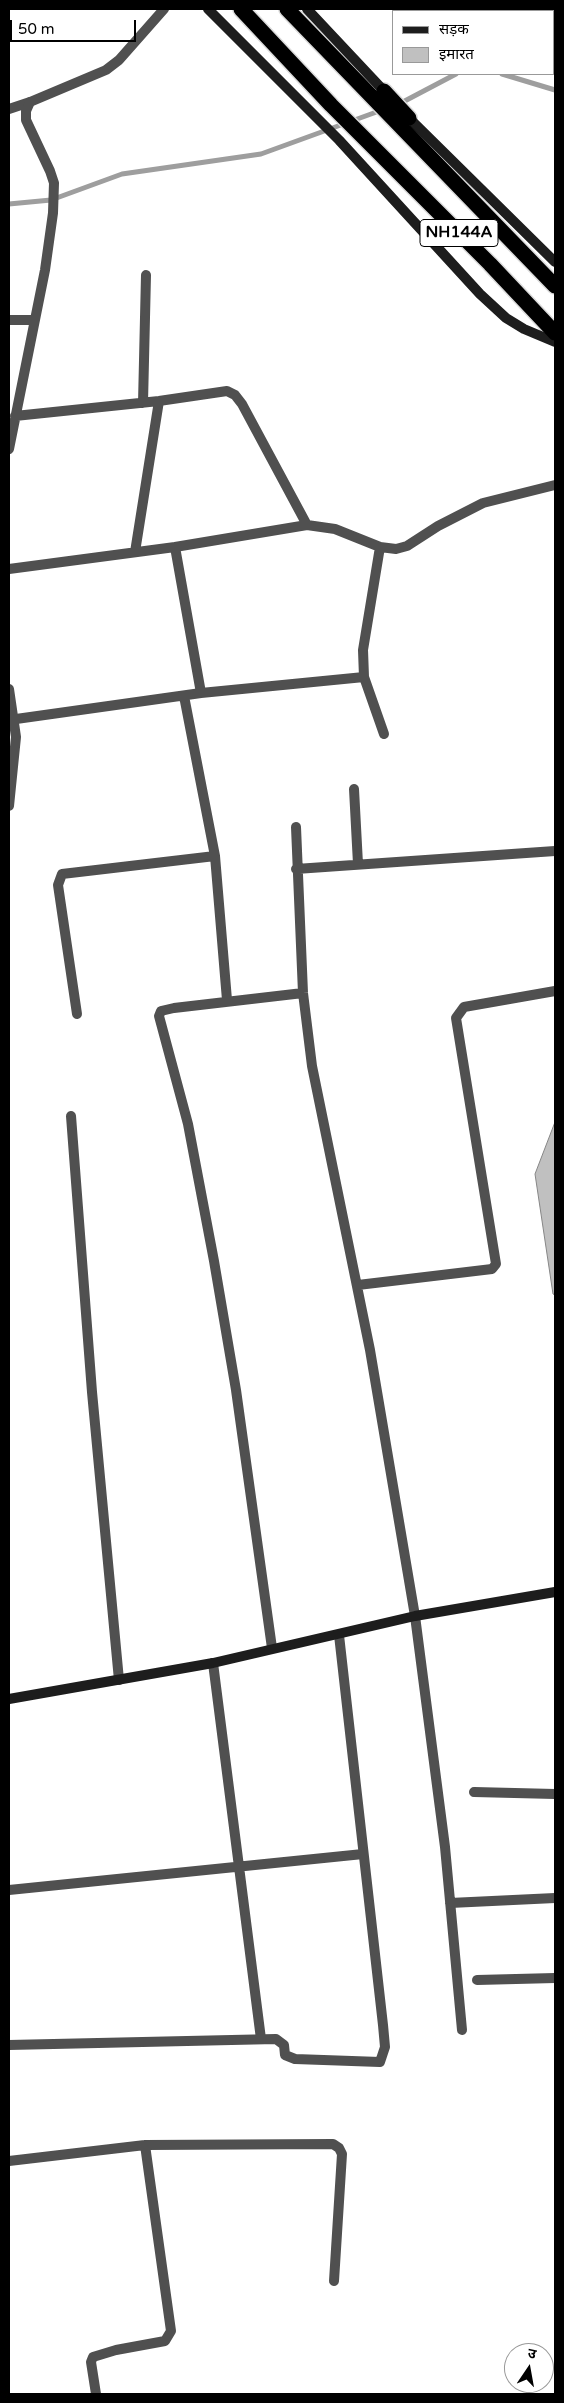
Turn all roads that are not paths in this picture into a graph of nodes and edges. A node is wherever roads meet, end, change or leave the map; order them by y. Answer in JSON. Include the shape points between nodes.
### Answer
{"nodes":[{"id":1,"x":164,"y":9,"type":"edge"},
{"id":2,"x":208,"y":9,"type":"edge"},
{"id":3,"x":241,"y":9,"type":"edge"},
{"id":4,"x":289,"y":9,"type":"edge"},
{"id":5,"x":307,"y":9,"type":"edge"},
{"id":6,"x":376,"y":92,"type":"junction"},
{"id":7,"x":30,"y":102,"type":"junction"},
{"id":8,"x":9,"y":109,"type":"edge"},
{"id":9,"x":405,"y":121,"type":"junction"},
{"id":10,"x":555,"y":262,"type":"edge"},
{"id":11,"x":146,"y":275,"type":"dead end"},
{"id":12,"x":555,"y":286,"type":"edge"},
{"id":13,"x":9,"y":320,"type":"edge"},
{"id":14,"x":34,"y":320,"type":"junction"},
{"id":15,"x":555,"y":334,"type":"edge"},
{"id":16,"x":555,"y":342,"type":"edge"},
{"id":17,"x":159,"y":401,"type":"junction"},
{"id":18,"x":143,"y":403,"type":"junction"},
{"id":19,"x":15,"y":416,"type":"junction"},
{"id":20,"x":9,"y":449,"type":"edge"},
{"id":21,"x":555,"y":485,"type":"edge"},
{"id":22,"x":307,"y":525,"type":"junction"},
{"id":23,"x":175,"y":547,"type":"junction"},
{"id":24,"x":380,"y":547,"type":"junction"},
{"id":25,"x":135,"y":552,"type":"junction"},
{"id":26,"x":9,"y":569,"type":"edge"},
{"id":27,"x":364,"y":678,"type":"junction"},
{"id":28,"x":9,"y":689,"type":"edge"},
{"id":29,"x":201,"y":693,"type":"junction"},
{"id":30,"x":184,"y":696,"type":"junction"},
{"id":31,"x":12,"y":719,"type":"edge"},
{"id":32,"x":384,"y":734,"type":"dead end"},
{"id":33,"x":354,"y":789,"type":"dead end"},
{"id":34,"x":9,"y":806,"type":"edge"},
{"id":35,"x":296,"y":827,"type":"dead end"},
{"id":36,"x":555,"y":851,"type":"edge"},
{"id":37,"x":215,"y":856,"type":"junction"},
{"id":38,"x":358,"y":864,"type":"junction"},
{"id":39,"x":296,"y":869,"type":"junction"},
{"id":40,"x":555,"y":991,"type":"edge"},
{"id":41,"x":303,"y":992,"type":"junction"},
{"id":42,"x":227,"y":1000,"type":"junction"},
{"id":43,"x":76,"y":1014,"type":"dead end"},
{"id":44,"x":71,"y":1116,"type":"dead end"},
{"id":45,"x":358,"y":1285,"type":"junction"},
{"id":46,"x":555,"y":1592,"type":"edge"},
{"id":47,"x":415,"y":1616,"type":"junction"},
{"id":48,"x":340,"y":1635,"type":"junction"},
{"id":49,"x":272,"y":1648,"type":"junction"},
{"id":50,"x":213,"y":1663,"type":"junction"},
{"id":51,"x":119,"y":1680,"type":"junction"},
{"id":52,"x":9,"y":1699,"type":"edge"},
{"id":53,"x":474,"y":1792,"type":"dead end"},
{"id":54,"x":555,"y":1794,"type":"edge"},
{"id":55,"x":363,"y":1854,"type":"junction"},
{"id":56,"x":238,"y":1867,"type":"junction"},
{"id":57,"x":9,"y":1890,"type":"edge"},
{"id":58,"x":555,"y":1898,"type":"edge"},
{"id":59,"x":450,"y":1903,"type":"junction"},
{"id":60,"x":555,"y":1978,"type":"edge"},
{"id":61,"x":477,"y":1980,"type":"dead end"},
{"id":62,"x":462,"y":2030,"type":"dead end"},
{"id":63,"x":261,"y":2039,"type":"junction"},
{"id":64,"x":9,"y":2044,"type":"edge"},
{"id":65,"x":144,"y":2145,"type":"junction"},
{"id":66,"x":9,"y":2160,"type":"edge"},
{"id":67,"x":334,"y":2281,"type":"dead end"},
{"id":68,"x":96,"y":2394,"type":"edge"}],
"edges":[{"from":1,"to":7,"type":"street","via":[[119,60],[106,70]]},
{"from":2,"to":16,"type":"street","via":[[339,140],[480,294],[506,318]]},
{"from":3,"to":15,"type":"highway","number":"NH144A"},
{"from":4,"to":6,"type":"highway","number":"NH144A"},
{"from":5,"to":6,"type":"street"},
{"from":6,"to":9,"type":"highway","number":"NH144A"},
{"from":7,"to":8,"type":"street"},
{"from":7,"to":14,"type":"street","via":[[26,120],[54,183],[45,270]]},
{"from":9,"to":10,"type":"street"},
{"from":9,"to":12,"type":"highway","number":"NH144A"},
{"from":11,"to":18,"type":"street"},
{"from":13,"to":14,"type":"street"},
{"from":14,"to":19,"type":"street"},
{"from":17,"to":18,"type":"street"},
{"from":17,"to":22,"type":"street","via":[[219,391],[235,395]]},
{"from":17,"to":25,"type":"street"},
{"from":18,"to":19,"type":"street"},
{"from":19,"to":20,"type":"street"},
{"from":21,"to":24,"type":"street","via":[[475,506],[407,546],[396,549]]},
{"from":22,"to":23,"type":"street"},
{"from":22,"to":24,"type":"street","via":[[335,529]]},
{"from":23,"to":25,"type":"street"},
{"from":23,"to":29,"type":"street"},
{"from":24,"to":27,"type":"street","via":[[363,650]]},
{"from":25,"to":26,"type":"street"},
{"from":27,"to":29,"type":"street"},
{"from":27,"to":32,"type":"street"},
{"from":28,"to":31,"type":"street"},
{"from":29,"to":30,"type":"street"},
{"from":30,"to":31,"type":"street"},
{"from":30,"to":37,"type":"street"},
{"from":31,"to":34,"type":"street","via":[[16,737]]},
{"from":33,"to":38,"type":"street"},
{"from":35,"to":39,"type":"street"},
{"from":36,"to":38,"type":"street"},
{"from":37,"to":42,"type":"street"},
{"from":37,"to":43,"type":"street","via":[[62,874],[58,885]]},
{"from":38,"to":39,"type":"street"},
{"from":39,"to":41,"type":"street"},
{"from":40,"to":45,"type":"street","via":[[464,1007],[456,1018],[496,1264],[492,1269]]},
{"from":41,"to":42,"type":"street"},
{"from":41,"to":45,"type":"street","via":[[312,1066]]},
{"from":42,"to":49,"type":"street","via":[[161,1011],[159,1016],[188,1124],[214,1261],[236,1390]]},
{"from":44,"to":51,"type":"street"},
{"from":45,"to":47,"type":"street"},
{"from":46,"to":47,"type":"street"},
{"from":47,"to":48,"type":"street"},
{"from":47,"to":59,"type":"street"},
{"from":48,"to":49,"type":"street"},
{"from":48,"to":55,"type":"street"},
{"from":49,"to":50,"type":"street"},
{"from":50,"to":51,"type":"street"},
{"from":50,"to":56,"type":"street"},
{"from":51,"to":52,"type":"street"},
{"from":53,"to":54,"type":"street"},
{"from":55,"to":56,"type":"street"},
{"from":55,"to":63,"type":"street","via":[[383,2025],[385,2047],[382,2060],[374,2063],[295,2059],[286,2055],[281,2041]]},
{"from":56,"to":57,"type":"street"},
{"from":56,"to":63,"type":"street"},
{"from":58,"to":59,"type":"street"},
{"from":59,"to":62,"type":"street"},
{"from":60,"to":61,"type":"street"},
{"from":63,"to":64,"type":"street"},
{"from":65,"to":66,"type":"street"},
{"from":65,"to":67,"type":"street","via":[[289,2142],[332,2144],[339,2148],[342,2154]]},
{"from":65,"to":68,"type":"street","via":[[171,2331],[165,2341],[94,2357],[91,2362]]}]}
